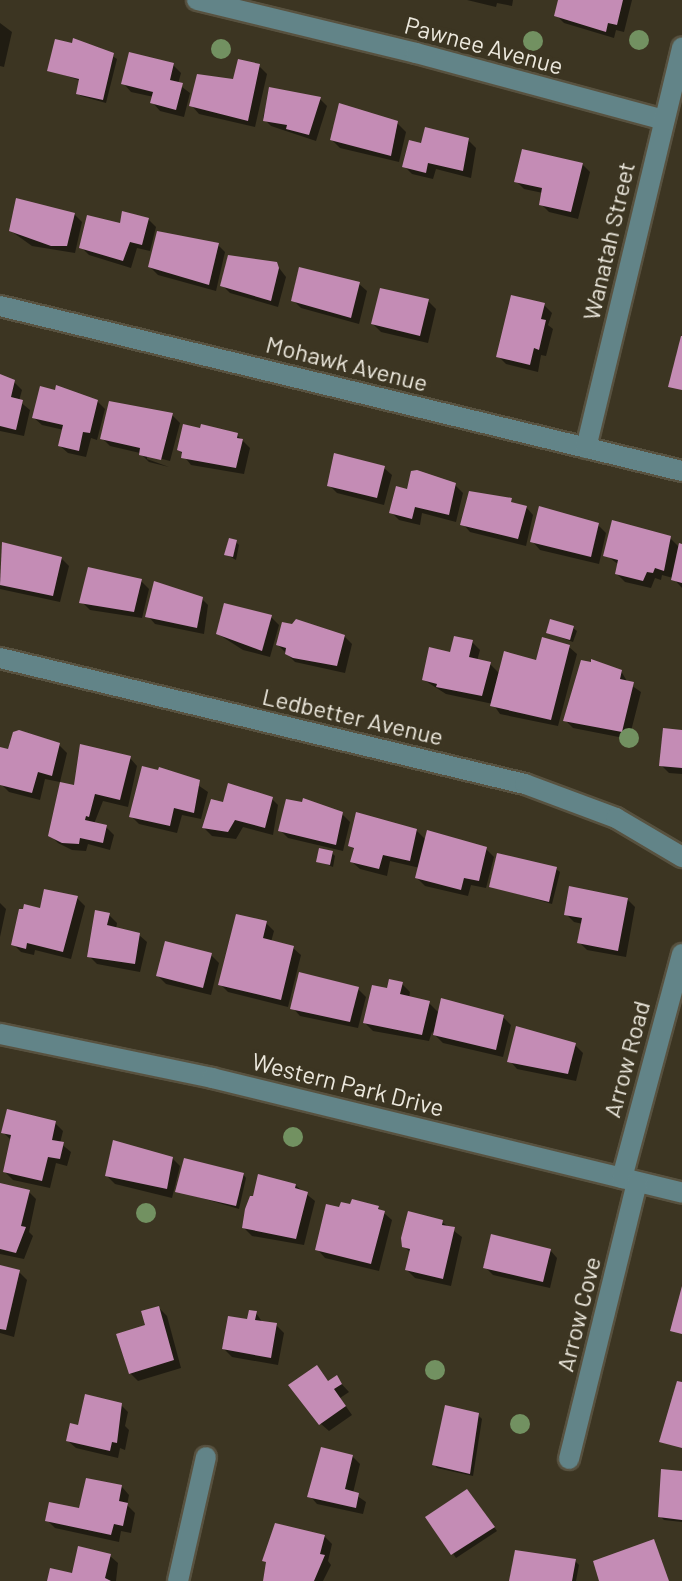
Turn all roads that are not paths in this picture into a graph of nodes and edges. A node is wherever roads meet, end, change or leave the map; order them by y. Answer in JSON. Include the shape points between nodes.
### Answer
{"nodes":[{"id":1,"x":197,"y":0,"type":"edge"},
{"id":2,"x":682,"y":47,"type":"edge"},
{"id":3,"x":664,"y":120,"type":"junction"},
{"id":4,"x":0,"y":306,"type":"edge"},
{"id":5,"x":586,"y":448,"type":"junction"},
{"id":6,"x":682,"y":471,"type":"edge"},
{"id":7,"x":0,"y":658,"type":"edge"},
{"id":8,"x":682,"y":857,"type":"edge"},
{"id":9,"x":682,"y":954,"type":"edge"},
{"id":10,"x":0,"y":1034,"type":"edge"},
{"id":11,"x":630,"y":1180,"type":"junction"},
{"id":12,"x":682,"y":1193,"type":"edge"},
{"id":13,"x":206,"y":1457,"type":"dead end"},
{"id":14,"x":569,"y":1459,"type":"dead end"},
{"id":15,"x":178,"y":1581,"type":"edge"}],
"edges":[{"from":1,"to":3,"type":"street","name":"Pawnee Avenue"},
{"from":2,"to":3,"type":"street","name":"Wanatah Street"},
{"from":3,"to":5,"type":"street","name":"Wanatah Street"},
{"from":4,"to":5,"type":"street","name":"Mohawk Avenue"},
{"from":5,"to":6,"type":"street","name":"Mohawk Avenue"},
{"from":7,"to":8,"type":"street","name":"Ledbetter Avenue","via":[[525,784],[616,818]]},
{"from":9,"to":11,"type":"street","name":"Arrow Road"},
{"from":10,"to":11,"type":"street","name":"Western Park Drive","via":[[212,1078]]},
{"from":11,"to":12,"type":"street","name":"Western Park Drive"},
{"from":11,"to":14,"type":"street","name":"Arrow Cove"},
{"from":13,"to":15,"type":"street"}]}
